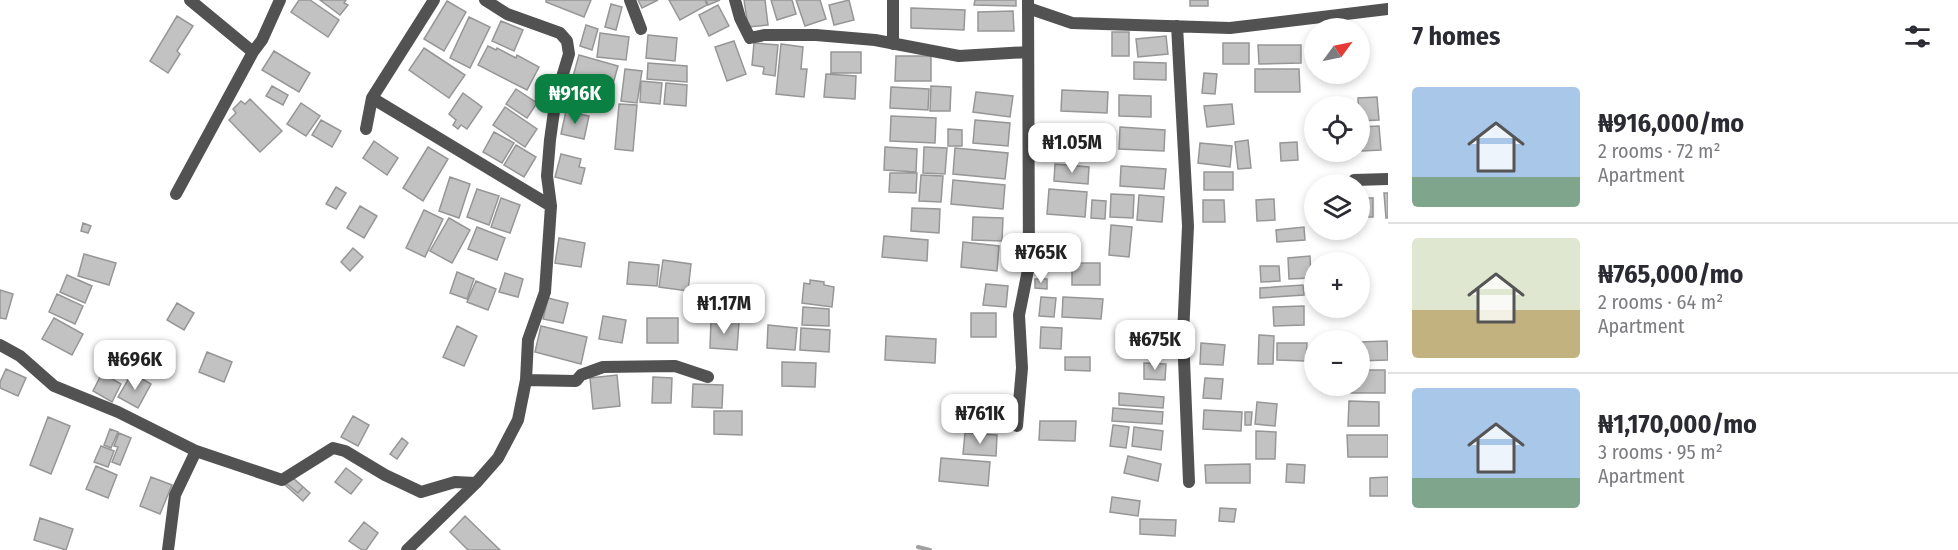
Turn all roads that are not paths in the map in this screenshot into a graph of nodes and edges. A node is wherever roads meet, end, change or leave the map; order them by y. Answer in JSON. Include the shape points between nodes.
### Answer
{"nodes":[{"id":1,"x":190,"y":0,"type":"edge"},
{"id":2,"x":280,"y":0,"type":"edge"},
{"id":3,"x":434,"y":0,"type":"edge"},
{"id":4,"x":484,"y":0,"type":"edge"},
{"id":5,"x":630,"y":0,"type":"edge"},
{"id":6,"x":735,"y":0,"type":"edge"},
{"id":7,"x":893,"y":0,"type":"edge"},
{"id":8,"x":1028,"y":4,"type":"edge"},
{"id":9,"x":1388,"y":9,"type":"edge"},
{"id":10,"x":1177,"y":26,"type":"junction"},
{"id":11,"x":641,"y":29,"type":"dead end"},
{"id":12,"x":893,"y":45,"type":"junction"},
{"id":13,"x":253,"y":52,"type":"junction"},
{"id":14,"x":1028,"y":52,"type":"junction"},
{"id":15,"x":372,"y":98,"type":"junction"},
{"id":16,"x":366,"y":129,"type":"dead end"},
{"id":17,"x":1388,"y":179,"type":"edge"},
{"id":18,"x":1370,"y":180,"type":"edge"},
{"id":19,"x":176,"y":194,"type":"dead end"},
{"id":20,"x":551,"y":206,"type":"junction"},
{"id":21,"x":0,"y":345,"type":"edge"},
{"id":22,"x":708,"y":377,"type":"dead end"},
{"id":23,"x":526,"y":380,"type":"junction"},
{"id":24,"x":1017,"y":426,"type":"dead end"},
{"id":25,"x":196,"y":451,"type":"junction"},
{"id":26,"x":1189,"y":482,"type":"dead end"},
{"id":27,"x":476,"y":483,"type":"junction"},
{"id":28,"x":410,"y":549,"type":"edge"},
{"id":29,"x":168,"y":550,"type":"edge"}],
"edges":[{"from":1,"to":13,"type":"street"},
{"from":2,"to":13,"type":"street"},
{"from":3,"to":15,"type":"street"},
{"from":4,"to":20,"type":"street","via":[[507,14],[560,33],[567,41],[569,54],[556,97],[550,140],[547,176]]},
{"from":5,"to":11,"type":"street"},
{"from":6,"to":12,"type":"street","via":[[750,38],[816,35]]},
{"from":7,"to":12,"type":"street"},
{"from":8,"to":10,"type":"street","via":[[1072,23]]},
{"from":8,"to":14,"type":"street"},
{"from":9,"to":10,"type":"street","via":[[1230,28]]},
{"from":10,"to":26,"type":"street","via":[[1188,226],[1183,335]]},
{"from":12,"to":14,"type":"street","via":[[958,56]]},
{"from":13,"to":19,"type":"street"},
{"from":14,"to":24,"type":"street","via":[[1029,265],[1019,315],[1022,368]]},
{"from":15,"to":16,"type":"street"},
{"from":15,"to":20,"type":"street"},
{"from":17,"to":18,"type":"street"},
{"from":20,"to":23,"type":"street","via":[[545,292],[528,340]]},
{"from":21,"to":25,"type":"street","via":[[20,356],[54,386]]},
{"from":22,"to":23,"type":"street","via":[[675,366],[639,366],[603,367],[581,375],[576,381]]},
{"from":23,"to":27,"type":"street","via":[[518,420],[498,458]]},
{"from":25,"to":27,"type":"street","via":[[282,480],[333,447],[422,492],[454,482]]},
{"from":25,"to":29,"type":"street","via":[[175,495]]},
{"from":27,"to":28,"type":"street"}]}
